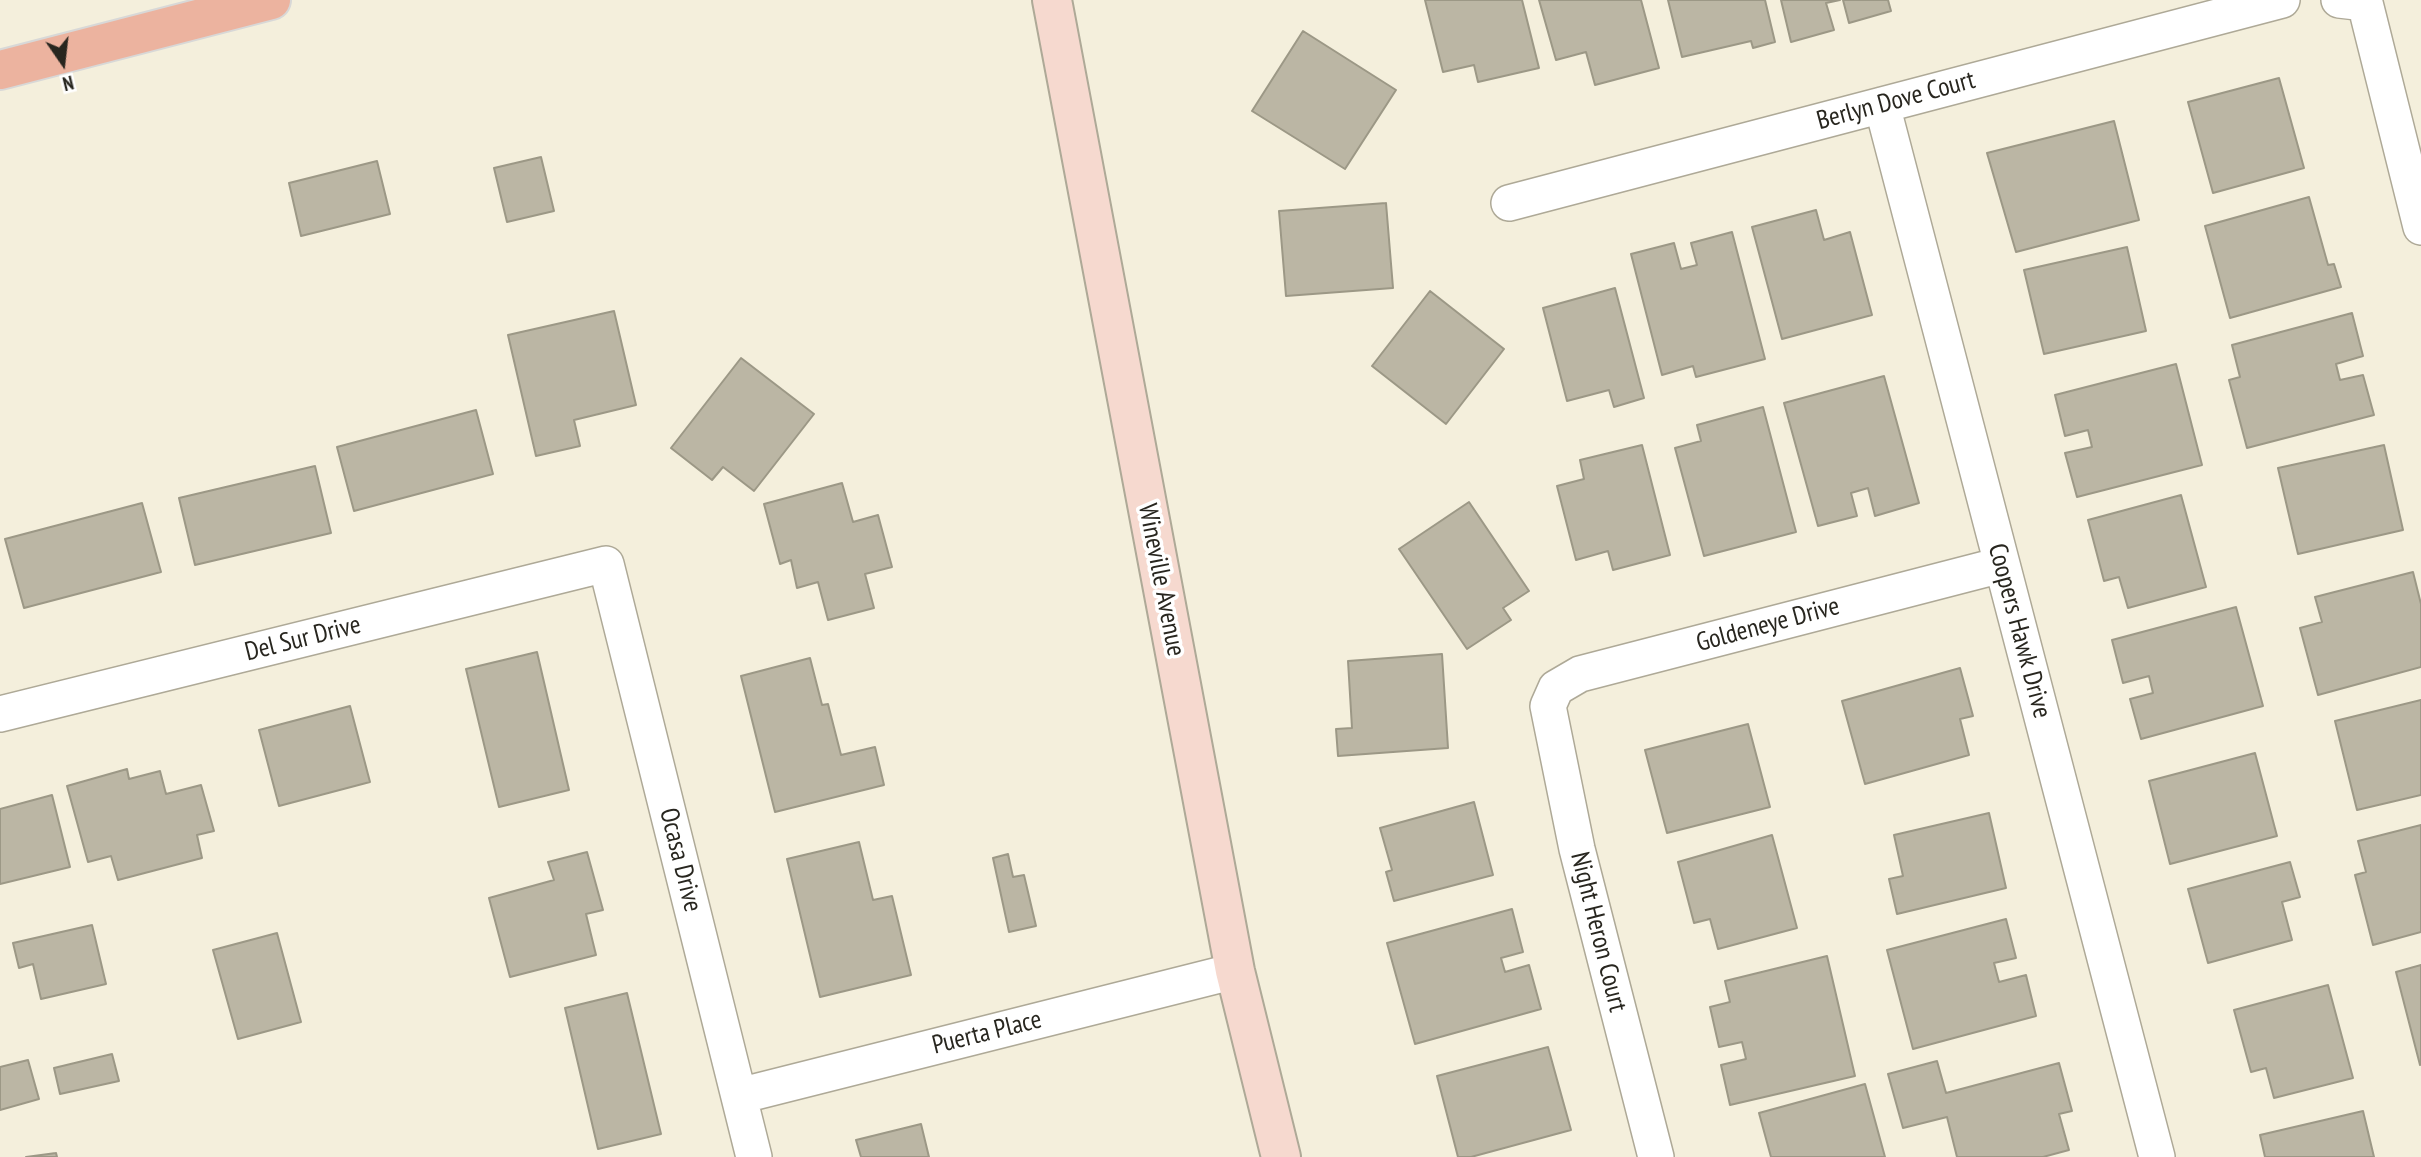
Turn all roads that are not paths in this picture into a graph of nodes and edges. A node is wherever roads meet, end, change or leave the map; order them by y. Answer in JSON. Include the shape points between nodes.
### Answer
{"nodes":[{"id":1,"x":271,"y":0,"type":"edge"},
{"id":2,"x":1052,"y":0,"type":"edge"},
{"id":3,"x":2283,"y":0,"type":"edge"},
{"id":4,"x":2352,"y":1,"type":"edge"},
{"id":5,"x":0,"y":70,"type":"edge"},
{"id":6,"x":1882,"y":105,"type":"junction"},
{"id":7,"x":1509,"y":203,"type":"dead end"},
{"id":8,"x":2421,"y":227,"type":"edge"},
{"id":9,"x":606,"y":564,"type":"joint"},
{"id":10,"x":2001,"y":565,"type":"junction"},
{"id":11,"x":1548,"y":706,"type":"joint"},
{"id":12,"x":0,"y":715,"type":"edge"},
{"id":13,"x":1235,"y":971,"type":"junction"},
{"id":14,"x":739,"y":1096,"type":"junction"},
{"id":15,"x":754,"y":1157,"type":"edge"},
{"id":16,"x":1281,"y":1157,"type":"edge"},
{"id":17,"x":1656,"y":1157,"type":"edge"},
{"id":18,"x":2157,"y":1157,"type":"edge"}],
"edges":[{"from":1,"to":5,"type":"main road"},
{"from":2,"to":13,"type":"main road","name":"Wineville Avenue"},
{"from":3,"to":6,"type":"street","name":"Berlyn Dove Court"},
{"from":4,"to":8,"type":"street"},
{"from":6,"to":7,"type":"street","name":"Berlyn Dove Court"},
{"from":6,"to":10,"type":"street","name":"Coopers Hawk Drive"},
{"from":9,"to":12,"type":"street","name":"Del Sur Drive"},
{"from":9,"to":14,"type":"street","name":"Ocasa Drive"},
{"from":10,"to":11,"type":"street","name":"Goldeneye Drive","via":[[1580,674],[1556,688]]},
{"from":10,"to":18,"type":"street","name":"Coopers Hawk Drive"},
{"from":11,"to":17,"type":"street","name":"Night Heron Court","via":[[1577,849]]},
{"from":13,"to":14,"type":"street","name":"Puerta Place"},
{"from":13,"to":16,"type":"main road","name":"Wineville Avenue"},
{"from":14,"to":15,"type":"street","name":"Ocasa Drive"}]}
